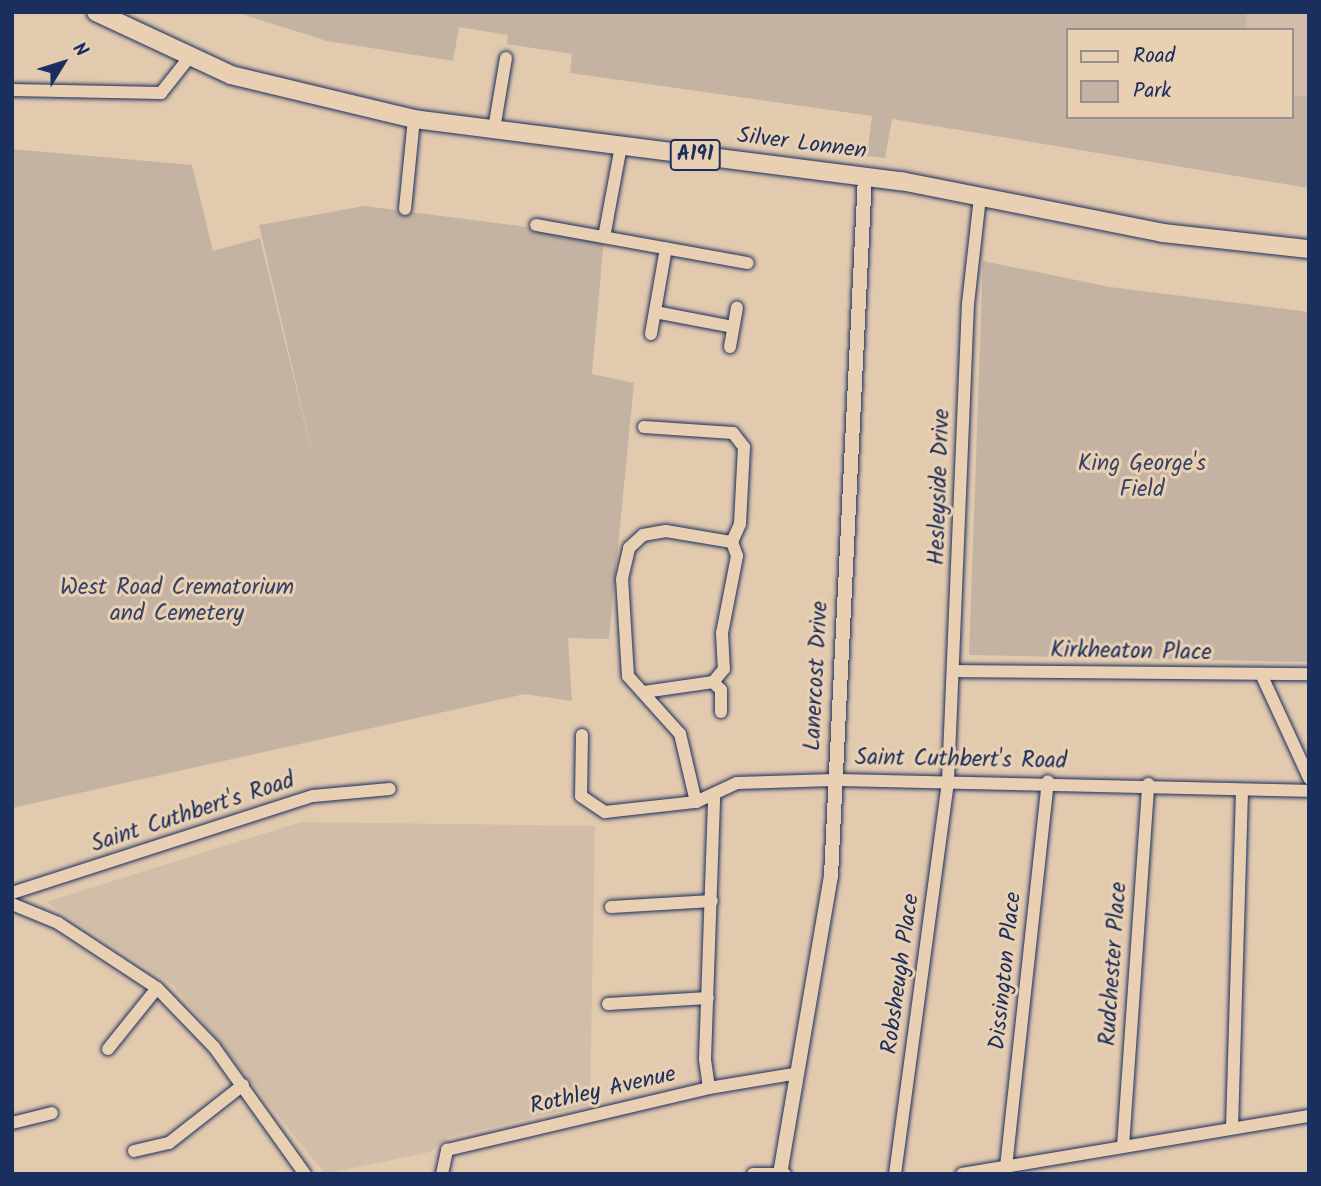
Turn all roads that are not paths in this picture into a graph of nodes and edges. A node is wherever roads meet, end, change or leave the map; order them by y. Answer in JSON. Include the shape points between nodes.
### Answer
{"nodes":[{"id":1,"x":96,"y":12,"type":"edge"},
{"id":2,"x":506,"y":58,"type":"dead end"},
{"id":3,"x":188,"y":59,"type":"junction"},
{"id":4,"x":12,"y":90,"type":"edge"},
{"id":5,"x":414,"y":119,"type":"junction"},
{"id":6,"x":494,"y":129,"type":"junction"},
{"id":7,"x":621,"y":146,"type":"junction"},
{"id":8,"x":864,"y":177,"type":"junction"},
{"id":9,"x":980,"y":197,"type":"junction"},
{"id":10,"x":405,"y":209,"type":"dead end"},
{"id":11,"x":536,"y":225,"type":"dead end"},
{"id":12,"x":604,"y":237,"type":"junction"},
{"id":13,"x":666,"y":248,"type":"junction"},
{"id":14,"x":1309,"y":249,"type":"edge"},
{"id":15,"x":748,"y":263,"type":"dead end"},
{"id":16,"x":737,"y":308,"type":"dead end"},
{"id":17,"x":655,"y":312,"type":"junction"},
{"id":18,"x":733,"y":327,"type":"junction"},
{"id":19,"x":650,"y":334,"type":"dead end"},
{"id":20,"x":730,"y":347,"type":"dead end"},
{"id":21,"x":644,"y":427,"type":"dead end"},
{"id":22,"x":732,"y":542,"type":"junction"},
{"id":23,"x":953,"y":671,"type":"junction"},
{"id":24,"x":1261,"y":674,"type":"junction"},
{"id":25,"x":1309,"y":674,"type":"edge"},
{"id":26,"x":713,"y":682,"type":"junction"},
{"id":27,"x":644,"y":692,"type":"junction"},
{"id":28,"x":721,"y":712,"type":"dead end"},
{"id":29,"x":582,"y":735,"type":"dead end"},
{"id":30,"x":1309,"y":778,"type":"edge"},
{"id":31,"x":948,"y":779,"type":"junction"},
{"id":32,"x":834,"y":780,"type":"junction"},
{"id":33,"x":1048,"y":780,"type":"junction"},
{"id":34,"x":1148,"y":785,"type":"junction"},
{"id":35,"x":390,"y":789,"type":"dead end"},
{"id":36,"x":1242,"y":791,"type":"junction"},
{"id":37,"x":1309,"y":791,"type":"edge"},
{"id":38,"x":714,"y":798,"type":"junction"},
{"id":39,"x":696,"y":802,"type":"junction"},
{"id":40,"x":12,"y":893,"type":"edge"},
{"id":41,"x":712,"y":901,"type":"junction"},
{"id":42,"x":12,"y":904,"type":"edge"},
{"id":43,"x":611,"y":907,"type":"dead end"},
{"id":44,"x":157,"y":988,"type":"junction"},
{"id":45,"x":708,"y":998,"type":"junction"},
{"id":46,"x":608,"y":1004,"type":"dead end"},
{"id":47,"x":108,"y":1049,"type":"dead end"},
{"id":48,"x":794,"y":1074,"type":"junction"},
{"id":49,"x":243,"y":1085,"type":"junction"},
{"id":50,"x":709,"y":1088,"type":"junction"},
{"id":51,"x":52,"y":1113,"type":"dead end"},
{"id":52,"x":1309,"y":1116,"type":"edge"},
{"id":53,"x":12,"y":1123,"type":"edge"},
{"id":54,"x":1232,"y":1128,"type":"junction"},
{"id":55,"x":1123,"y":1146,"type":"junction"},
{"id":56,"x":134,"y":1151,"type":"dead end"},
{"id":57,"x":1006,"y":1167,"type":"junction"},
{"id":58,"x":782,"y":1173,"type":"edge"},
{"id":59,"x":305,"y":1174,"type":"edge"},
{"id":60,"x":442,"y":1174,"type":"edge"},
{"id":61,"x":753,"y":1174,"type":"edge"},
{"id":62,"x":895,"y":1174,"type":"edge"},
{"id":63,"x":962,"y":1174,"type":"edge"}],
"edges":[{"from":1,"to":3,"type":"main road","name":"Silver Lonnen","number":"A191"},
{"from":2,"to":6,"type":"street"},
{"from":3,"to":4,"type":"street","via":[[161,93]]},
{"from":3,"to":5,"type":"main road","name":"Silver Lonnen","number":"A191","via":[[275,89]]},
{"from":5,"to":6,"type":"main road","name":"Silver Lonnen","number":"A191"},
{"from":5,"to":10,"type":"street"},
{"from":6,"to":7,"type":"main road","name":"Silver Lonnen","number":"A191"},
{"from":7,"to":8,"type":"main road","name":"Silver Lonnen","number":"A191"},
{"from":7,"to":12,"type":"street"},
{"from":8,"to":9,"type":"main road","name":"Silver Lonnen","number":"A191"},
{"from":8,"to":32,"type":"street","name":"Lanercost Drive"},
{"from":9,"to":14,"type":"main road","name":"Silver Lonnen","number":"A191","via":[[1163,233]]},
{"from":9,"to":23,"type":"street","name":"Hesleyside Drive","via":[[968,304]]},
{"from":11,"to":12,"type":"street"},
{"from":12,"to":13,"type":"street"},
{"from":13,"to":15,"type":"street"},
{"from":13,"to":17,"type":"street"},
{"from":16,"to":18,"type":"street"},
{"from":17,"to":18,"type":"street"},
{"from":17,"to":19,"type":"street"},
{"from":18,"to":20,"type":"street"},
{"from":21,"to":22,"type":"street","via":[[741,436],[741,506]]},
{"from":22,"to":26,"type":"street","via":[[737,556],[722,633],[724,669]]},
{"from":22,"to":27,"type":"street","via":[[666,531],[643,535],[625,562],[622,641],[628,676]]},
{"from":23,"to":24,"type":"street","name":"Kirkheaton Place"},
{"from":23,"to":31,"type":"street","name":"Hesleyside Drive"},
{"from":24,"to":25,"type":"street","name":"Kirkheaton Place"},
{"from":24,"to":30,"type":"street"},
{"from":26,"to":27,"type":"street"},
{"from":26,"to":28,"type":"street","via":[[721,690]]},
{"from":27,"to":39,"type":"street","via":[[681,734]]},
{"from":29,"to":39,"type":"street","name":"Saint Cuthbert's Road","via":[[581,796],[605,811]]},
{"from":31,"to":32,"type":"street","name":"Saint Cuthbert's Road"},
{"from":31,"to":33,"type":"street","name":"Saint Cuthbert's Road"},
{"from":31,"to":62,"type":"street","name":"Robsheugh Place"},
{"from":32,"to":38,"type":"street","name":"Saint Cuthbert's Road","via":[[737,783]]},
{"from":32,"to":48,"type":"street","name":"Lanercost Drive","via":[[831,876]]},
{"from":33,"to":34,"type":"street","name":"Saint Cuthbert's Road"},
{"from":33,"to":57,"type":"street","name":"Dissington Place"},
{"from":34,"to":36,"type":"street","name":"Saint Cuthbert's Road"},
{"from":34,"to":55,"type":"street","name":"Rudchester Place"},
{"from":35,"to":40,"type":"street","name":"Saint Cuthbert's Road","via":[[313,796]]},
{"from":36,"to":37,"type":"street","name":"Saint Cuthbert's Road"},
{"from":36,"to":54,"type":"street"},
{"from":38,"to":39,"type":"street","name":"Saint Cuthbert's Road"},
{"from":38,"to":41,"type":"street"},
{"from":41,"to":43,"type":"street"},
{"from":41,"to":45,"type":"street"},
{"from":42,"to":44,"type":"street","via":[[58,923]]},
{"from":44,"to":47,"type":"street"},
{"from":44,"to":49,"type":"street"},
{"from":45,"to":46,"type":"street"},
{"from":45,"to":50,"type":"street"},
{"from":48,"to":50,"type":"street","name":"Rothley Avenue"},
{"from":48,"to":58,"type":"street","name":"Lanercost Drive"},
{"from":49,"to":56,"type":"street","via":[[169,1143]]},
{"from":49,"to":59,"type":"street"},
{"from":50,"to":60,"type":"street","name":"Rothley Avenue","via":[[447,1150]]},
{"from":51,"to":53,"type":"street"},
{"from":52,"to":54,"type":"street"},
{"from":54,"to":55,"type":"street"},
{"from":55,"to":57,"type":"street"},
{"from":57,"to":63,"type":"street"},
{"from":58,"to":61,"type":"street"}]}
